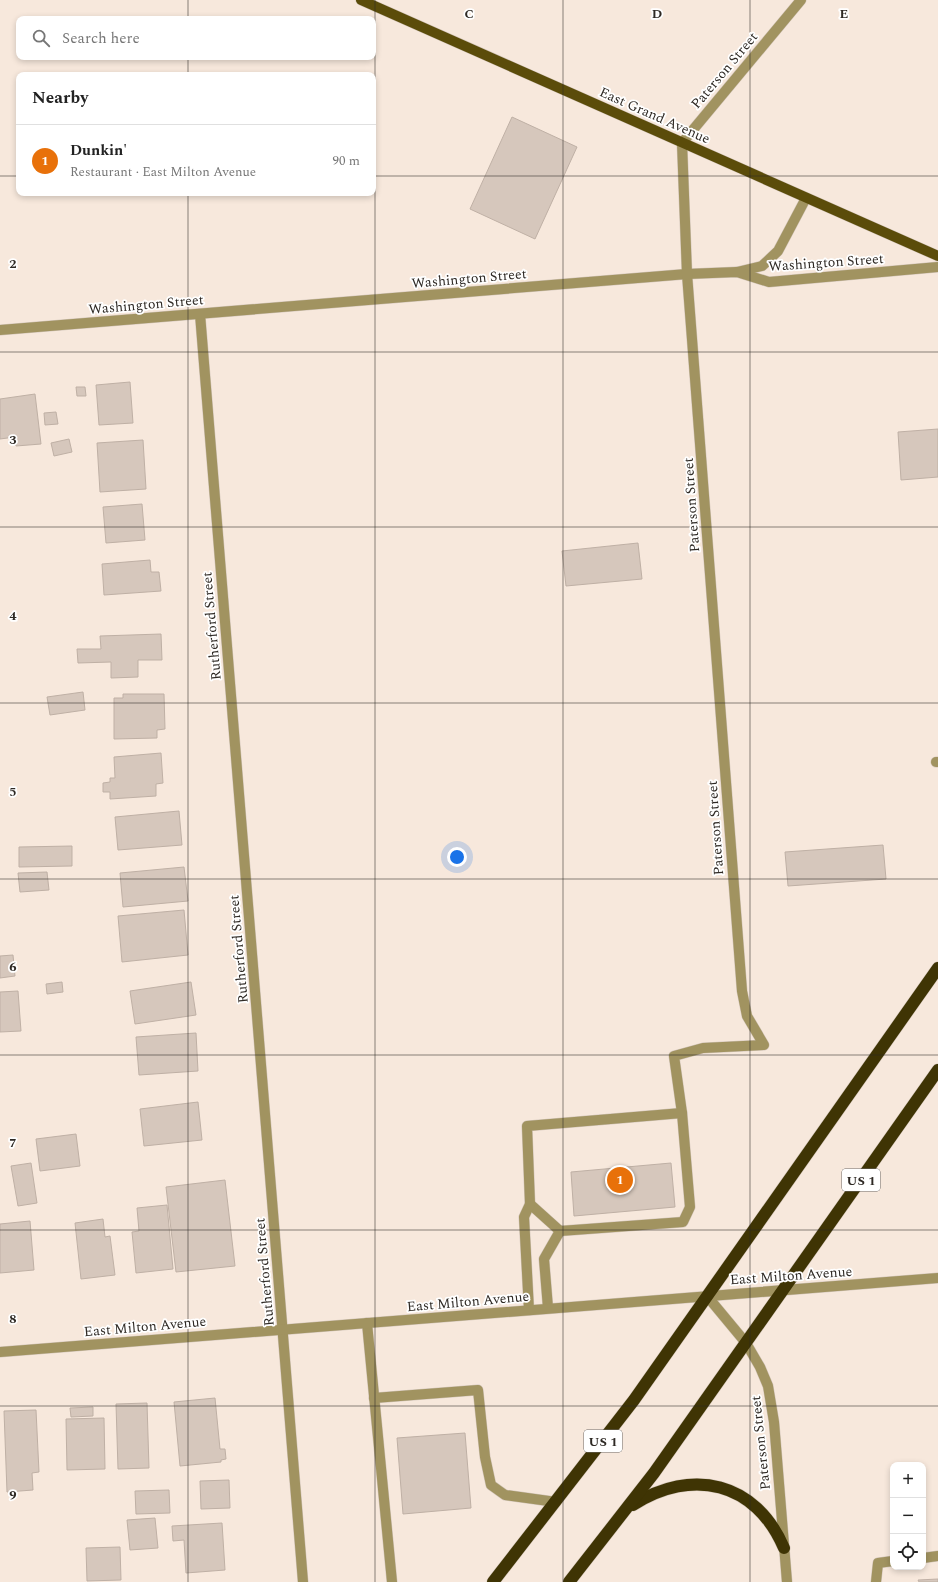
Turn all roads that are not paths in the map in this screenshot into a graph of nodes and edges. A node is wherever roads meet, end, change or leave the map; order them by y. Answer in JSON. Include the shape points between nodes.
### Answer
{"nodes":[{"id":1,"x":361,"y":0,"type":"edge"},
{"id":2,"x":801,"y":0,"type":"edge"},
{"id":3,"x":682,"y":143,"type":"junction"},
{"id":4,"x":806,"y":198,"type":"junction"},
{"id":5,"x":938,"y":256,"type":"edge"},
{"id":6,"x":938,"y":267,"type":"edge"},
{"id":7,"x":738,"y":272,"type":"junction"},
{"id":8,"x":687,"y":274,"type":"junction"},
{"id":9,"x":200,"y":314,"type":"junction"},
{"id":10,"x":0,"y":330,"type":"edge"},
{"id":11,"x":938,"y":968,"type":"edge"},
{"id":12,"x":938,"y":1070,"type":"edge"},
{"id":13,"x":682,"y":1113,"type":"junction"},
{"id":14,"x":530,"y":1204,"type":"junction"},
{"id":15,"x":560,"y":1231,"type":"junction"},
{"id":16,"x":938,"y":1278,"type":"edge"},
{"id":17,"x":783,"y":1290,"type":"junction"},
{"id":18,"x":707,"y":1296,"type":"junction"},
{"id":19,"x":548,"y":1308,"type":"junction"},
{"id":20,"x":529,"y":1310,"type":"junction"},
{"id":21,"x":367,"y":1323,"type":"junction"},
{"id":22,"x":283,"y":1329,"type":"junction"},
{"id":23,"x":746,"y":1343,"type":"junction"},
{"id":24,"x":0,"y":1352,"type":"edge"},
{"id":25,"x":374,"y":1398,"type":"junction"},
{"id":26,"x":556,"y":1502,"type":"junction"},
{"id":27,"x":625,"y":1510,"type":"junction"},
{"id":28,"x":784,"y":1548,"type":"junction"},
{"id":29,"x":938,"y":1556,"type":"edge"},
{"id":30,"x":926,"y":1558,"type":"edge"},
{"id":31,"x":890,"y":1561,"type":"edge"},
{"id":32,"x":303,"y":1582,"type":"edge"},
{"id":33,"x":392,"y":1582,"type":"edge"},
{"id":34,"x":493,"y":1582,"type":"edge"},
{"id":35,"x":569,"y":1582,"type":"edge"},
{"id":36,"x":787,"y":1582,"type":"edge"},
{"id":37,"x":876,"y":1582,"type":"edge"}],
"edges":[{"from":1,"to":3,"type":"main road","name":"East Grand Avenue"},
{"from":2,"to":3,"type":"street","name":"Paterson Street"},
{"from":3,"to":4,"type":"main road","name":"East Grand Avenue"},
{"from":3,"to":8,"type":"street","name":"Paterson Street"},
{"from":4,"to":5,"type":"main road","name":"East Grand Avenue"},
{"from":4,"to":7,"type":"street","via":[[778,251],[762,266]]},
{"from":6,"to":7,"type":"street","name":"Washington Street","via":[[769,282]]},
{"from":7,"to":8,"type":"street","name":"Washington Street"},
{"from":8,"to":9,"type":"street","name":"Washington Street"},
{"from":8,"to":13,"type":"street","name":"Paterson Street","via":[[742,991],[747,1016],[764,1045],[703,1048],[674,1056]]},
{"from":9,"to":10,"type":"street","name":"Washington Street"},
{"from":9,"to":22,"type":"street","name":"Rutherford Street"},
{"from":11,"to":18,"type":"highway","number":"US 1"},
{"from":12,"to":17,"type":"highway","number":"US 1"},
{"from":13,"to":14,"type":"street","via":[[527,1126]]},
{"from":13,"to":15,"type":"street","via":[[690,1207],[683,1222]]},
{"from":14,"to":15,"type":"street"},
{"from":14,"to":20,"type":"street","via":[[524,1217]]},
{"from":15,"to":19,"type":"street","via":[[544,1259]]},
{"from":16,"to":17,"type":"street","name":"East Milton Avenue"},
{"from":17,"to":18,"type":"street","name":"East Milton Avenue"},
{"from":17,"to":23,"type":"highway","number":"US 1"},
{"from":18,"to":19,"type":"street","name":"East Milton Avenue"},
{"from":18,"to":23,"type":"street","name":"Paterson Street"},
{"from":18,"to":26,"type":"highway","number":"US 1","via":[[634,1400]]},
{"from":19,"to":20,"type":"street","name":"East Milton Avenue"},
{"from":20,"to":21,"type":"street","name":"East Milton Avenue"},
{"from":21,"to":22,"type":"street","name":"East Milton Avenue"},
{"from":21,"to":25,"type":"street"},
{"from":22,"to":24,"type":"street","name":"East Milton Avenue"},
{"from":22,"to":32,"type":"street","name":"Rutherford Street"},
{"from":23,"to":27,"type":"highway","number":"US 1"},
{"from":23,"to":28,"type":"street","name":"Paterson Street","via":[[768,1386],[772,1405]]},
{"from":25,"to":26,"type":"street","via":[[478,1390],[491,1485],[505,1495]]},
{"from":25,"to":33,"type":"street"},
{"from":26,"to":34,"type":"highway","number":"US 1"},
{"from":27,"to":28,"type":"highway","via":[[671,1487],[686,1484],[718,1486],[757,1507],[777,1531]]},
{"from":27,"to":35,"type":"highway","number":"US 1"},
{"from":28,"to":36,"type":"street","name":"Paterson Street"},
{"from":29,"to":30,"type":"street"},
{"from":31,"to":37,"type":"street","via":[[878,1563]]}]}
